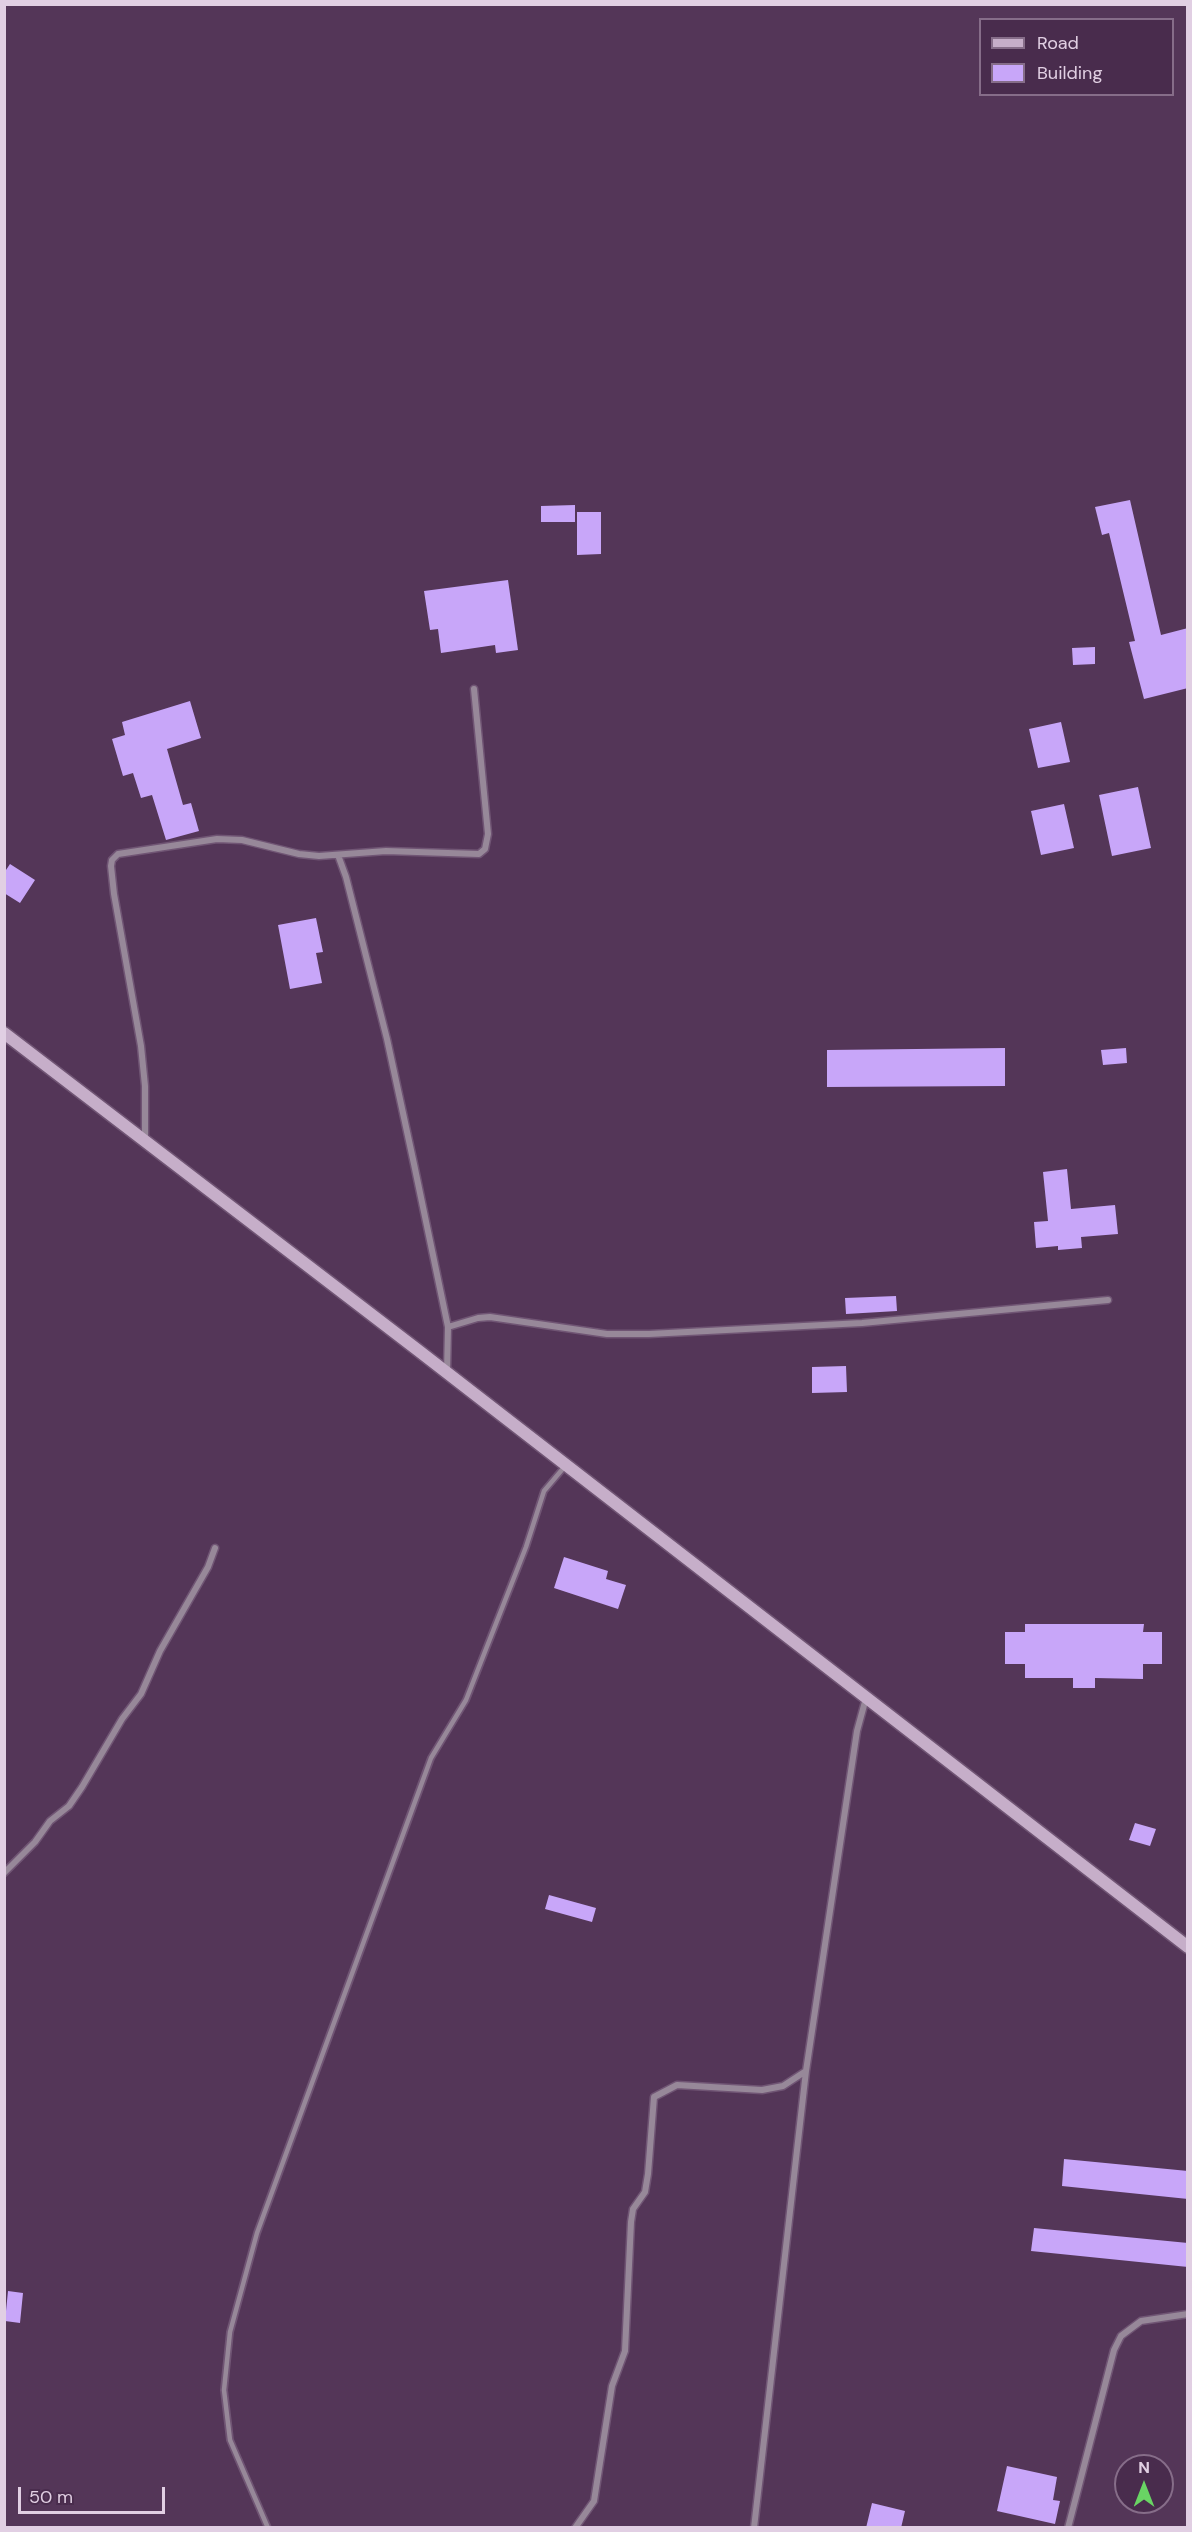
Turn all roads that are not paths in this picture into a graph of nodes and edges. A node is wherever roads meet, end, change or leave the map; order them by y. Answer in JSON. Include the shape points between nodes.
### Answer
{"nodes":[{"id":1,"x":474,"y":689,"type":"dead end"},
{"id":2,"x":338,"y":855,"type":"junction"},
{"id":3,"x":4,"y":1033,"type":"edge"},
{"id":4,"x":145,"y":1140,"type":"junction"},
{"id":5,"x":1108,"y":1300,"type":"dead end"},
{"id":6,"x":448,"y":1327,"type":"junction"},
{"id":7,"x":447,"y":1372,"type":"junction"},
{"id":8,"x":566,"y":1465,"type":"junction"},
{"id":9,"x":215,"y":1548,"type":"dead end"},
{"id":10,"x":866,"y":1697,"type":"junction"},
{"id":11,"x":4,"y":1873,"type":"edge"},
{"id":12,"x":1188,"y":1947,"type":"edge"},
{"id":13,"x":806,"y":2071,"type":"junction"},
{"id":14,"x":1188,"y":2314,"type":"edge"},
{"id":15,"x":268,"y":2528,"type":"edge"},
{"id":16,"x":575,"y":2528,"type":"edge"},
{"id":17,"x":754,"y":2528,"type":"edge"},
{"id":18,"x":1068,"y":2528,"type":"edge"}],
"edges":[{"from":1,"to":2,"type":"street","via":[[488,834],[485,849],[478,854],[386,851]]},
{"from":2,"to":4,"type":"street","via":[[299,854],[242,840],[217,839],[118,854],[112,860],[114,894],[141,1046]]},
{"from":2,"to":6,"type":"street","via":[[387,1039]]},
{"from":3,"to":4,"type":"street"},
{"from":4,"to":7,"type":"street"},
{"from":5,"to":6,"type":"street","via":[[862,1323],[650,1334],[607,1334],[490,1317]]},
{"from":6,"to":7,"type":"street"},
{"from":7,"to":8,"type":"street"},
{"from":8,"to":10,"type":"street"},
{"from":8,"to":15,"type":"lane","via":[[544,1491],[466,1700],[431,1758],[257,2233],[230,2332],[224,2390],[230,2440]]},
{"from":9,"to":11,"type":"street","via":[[141,1694],[82,1787],[69,1806]]},
{"from":10,"to":12,"type":"street"},
{"from":10,"to":13,"type":"street","via":[[857,1731]]},
{"from":13,"to":16,"type":"street","via":[[783,2086],[762,2090],[677,2085],[654,2097],[645,2192],[633,2209],[631,2222],[625,2351],[612,2386],[594,2501]]},
{"from":13,"to":17,"type":"street"},
{"from":14,"to":18,"type":"street","via":[[1141,2321],[1121,2336],[1114,2350]]}]}
